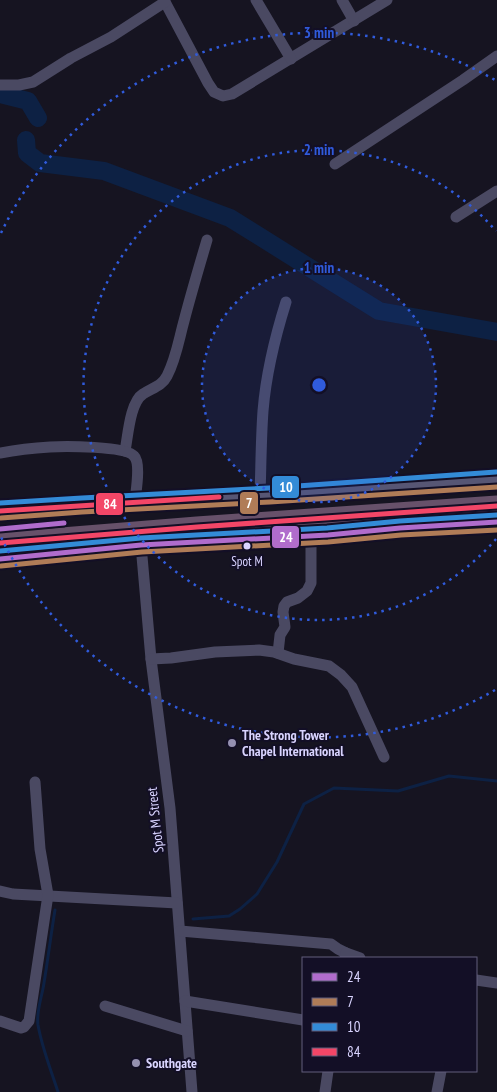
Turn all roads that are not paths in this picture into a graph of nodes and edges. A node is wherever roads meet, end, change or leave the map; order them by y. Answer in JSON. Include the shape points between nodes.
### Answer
{"nodes":[{"id":1,"x":256,"y":0,"type":"edge"},
{"id":2,"x":342,"y":0,"type":"edge"},
{"id":3,"x":387,"y":0,"type":"edge"},
{"id":4,"x":164,"y":1,"type":"edge"},
{"id":5,"x":354,"y":21,"type":"junction"},
{"id":6,"x":497,"y":56,"type":"edge"},
{"id":7,"x":291,"y":59,"type":"junction"},
{"id":8,"x":0,"y":85,"type":"edge"},
{"id":9,"x":335,"y":164,"type":"dead end"},
{"id":10,"x":497,"y":191,"type":"edge"},
{"id":11,"x":456,"y":217,"type":"dead end"},
{"id":12,"x":207,"y":240,"type":"dead end"},
{"id":13,"x":286,"y":302,"type":"dead end"},
{"id":14,"x":125,"y":451,"type":"junction"},
{"id":15,"x":0,"y":453,"type":"edge"},
{"id":16,"x":497,"y":479,"type":"edge"},
{"id":17,"x":497,"y":493,"type":"edge"},
{"id":18,"x":260,"y":495,"type":"junction"},
{"id":19,"x":135,"y":502,"type":"junction"},
{"id":20,"x":497,"y":506,"type":"edge"},
{"id":21,"x":0,"y":511,"type":"edge"},
{"id":22,"x":497,"y":522,"type":"edge"},
{"id":23,"x":0,"y":529,"type":"edge"},
{"id":24,"x":311,"y":536,"type":"junction"},
{"id":25,"x":0,"y":543,"type":"edge"},
{"id":26,"x":141,"y":545,"type":"junction"},
{"id":27,"x":0,"y":559,"type":"edge"},
{"id":28,"x":278,"y":653,"type":"junction"},
{"id":29,"x":151,"y":659,"type":"junction"},
{"id":30,"x":384,"y":757,"type":"dead end"},
{"id":31,"x":35,"y":782,"type":"dead end"},
{"id":32,"x":0,"y":891,"type":"edge"},
{"id":33,"x":48,"y":895,"type":"junction"},
{"id":34,"x":178,"y":903,"type":"junction"},
{"id":35,"x":180,"y":931,"type":"junction"},
{"id":36,"x":345,"y":956,"type":"edge"},
{"id":37,"x":477,"y":980,"type":"edge"},
{"id":38,"x":497,"y":983,"type":"edge"},
{"id":39,"x":185,"y":1001,"type":"junction"},
{"id":40,"x":104,"y":1006,"type":"dead end"},
{"id":41,"x":302,"y":1020,"type":"edge"},
{"id":42,"x":0,"y":1021,"type":"edge"},
{"id":43,"x":187,"y":1031,"type":"junction"},
{"id":44,"x":328,"y":1072,"type":"edge"},
{"id":45,"x":441,"y":1072,"type":"edge"},
{"id":46,"x":192,"y":1092,"type":"edge"},
{"id":47,"x":325,"y":1092,"type":"edge"},
{"id":48,"x":437,"y":1092,"type":"edge"}],
"edges":[{"from":1,"to":7,"type":"street"},
{"from":2,"to":5,"type":"street"},
{"from":3,"to":5,"type":"street"},
{"from":4,"to":7,"type":"street","via":[[208,83],[219,95],[232,94]]},
{"from":4,"to":8,"type":"street","via":[[111,37],[32,82]]},
{"from":5,"to":7,"type":"street"},
{"from":6,"to":9,"type":"street"},
{"from":10,"to":11,"type":"street"},
{"from":12,"to":14,"type":"street","via":[[172,364],[162,383],[137,400]]},
{"from":13,"to":18,"type":"street","via":[[271,360],[263,410]]},
{"from":14,"to":15,"type":"street","via":[[51,446]]},
{"from":14,"to":19,"type":"street","via":[[133,454],[138,463]]},
{"from":16,"to":18,"type":"main road"},
{"from":17,"to":23,"type":"highway"},
{"from":18,"to":19,"type":"main road"},
{"from":19,"to":21,"type":"main road"},
{"from":20,"to":25,"type":"highway"},
{"from":22,"to":24,"type":"main road"},
{"from":24,"to":26,"type":"main road"},
{"from":24,"to":28,"type":"street","via":[[311,583],[307,591],[285,604],[285,627],[280,635]]},
{"from":26,"to":27,"type":"main road"},
{"from":26,"to":29,"type":"street","name":"Spot M Street"},
{"from":28,"to":29,"type":"street","via":[[238,650]]},
{"from":28,"to":30,"type":"street","via":[[329,666],[342,675],[352,687]]},
{"from":29,"to":34,"type":"street","name":"Spot M Street"},
{"from":31,"to":33,"type":"street","via":[[40,849]]},
{"from":32,"to":33,"type":"street"},
{"from":33,"to":34,"type":"street"},
{"from":33,"to":42,"type":"street","via":[[28,1022],[21,1028]]},
{"from":34,"to":35,"type":"street","name":"Spot M Street"},
{"from":35,"to":36,"type":"street","via":[[331,944]]},
{"from":35,"to":39,"type":"street","name":"Spot M Street"},
{"from":37,"to":38,"type":"street"},
{"from":39,"to":41,"type":"street"},
{"from":39,"to":43,"type":"street","name":"Spot M Street"},
{"from":40,"to":43,"type":"street"},
{"from":43,"to":46,"type":"street","name":"Spot M Street"},
{"from":44,"to":47,"type":"street"},
{"from":45,"to":48,"type":"street"}]}
